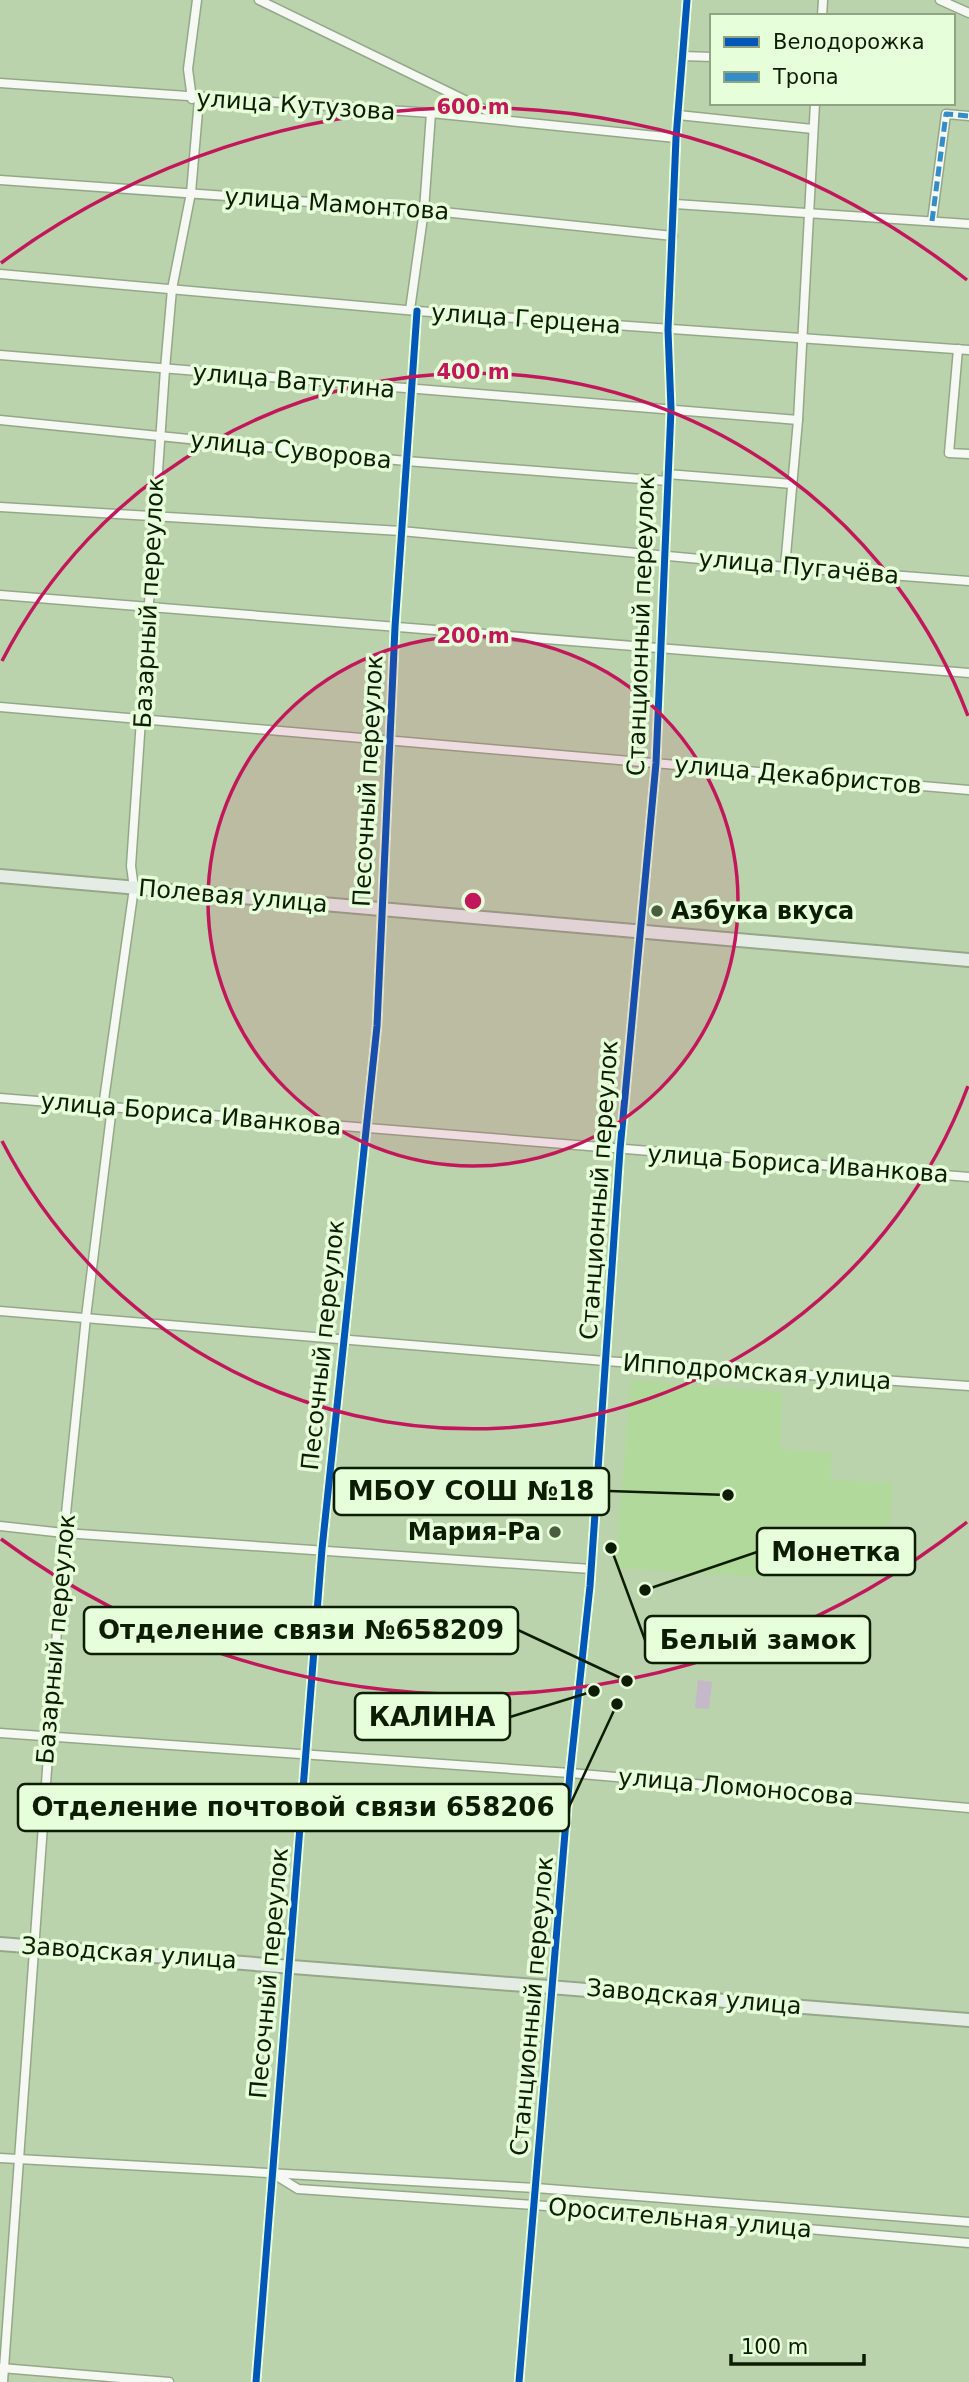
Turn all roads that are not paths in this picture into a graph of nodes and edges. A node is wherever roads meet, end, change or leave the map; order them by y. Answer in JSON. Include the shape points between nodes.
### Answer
{"nodes":[{"id":1,"x":197,"y":0,"type":"edge"},
{"id":2,"x":259,"y":0,"type":"edge"},
{"id":3,"x":687,"y":0,"type":"edge"},
{"id":4,"x":940,"y":0,"type":"edge"},
{"id":5,"x":969,"y":13,"type":"edge"},
{"id":6,"x":682,"y":56,"type":"junction"},
{"id":7,"x":710,"y":57,"type":"edge"},
{"id":8,"x":0,"y":83,"type":"edge"},
{"id":9,"x":196,"y":99,"type":"junction"},
{"id":10,"x":815,"y":105,"type":"edge"},
{"id":11,"x":431,"y":113,"type":"junction"},
{"id":12,"x":678,"y":115,"type":"junction"},
{"id":13,"x":969,"y":116,"type":"edge"},
{"id":14,"x":510,"y":121,"type":"junction"},
{"id":15,"x":813,"y":128,"type":"junction"},
{"id":16,"x":676,"y":138,"type":"junction"},
{"id":17,"x":0,"y":180,"type":"edge"},
{"id":18,"x":191,"y":193,"type":"junction"},
{"id":19,"x":676,"y":204,"type":"junction"},
{"id":20,"x":424,"y":210,"type":"junction"},
{"id":21,"x":807,"y":213,"type":"junction"},
{"id":22,"x":932,"y":221,"type":"junction"},
{"id":23,"x":969,"y":224,"type":"edge"},
{"id":24,"x":673,"y":236,"type":"junction"},
{"id":25,"x":0,"y":274,"type":"edge"},
{"id":26,"x":172,"y":289,"type":"junction"},
{"id":27,"x":413,"y":310,"type":"junction"},
{"id":28,"x":668,"y":330,"type":"junction"},
{"id":29,"x":803,"y":338,"type":"junction"},
{"id":30,"x":958,"y":349,"type":"junction"},
{"id":31,"x":969,"y":350,"type":"edge"},
{"id":32,"x":0,"y":355,"type":"edge"},
{"id":33,"x":165,"y":369,"type":"junction"},
{"id":34,"x":410,"y":391,"type":"junction"},
{"id":35,"x":671,"y":409,"type":"junction"},
{"id":36,"x":0,"y":420,"type":"edge"},
{"id":37,"x":798,"y":420,"type":"junction"},
{"id":38,"x":159,"y":437,"type":"junction"},
{"id":39,"x":969,"y":454,"type":"edge"},
{"id":40,"x":406,"y":461,"type":"junction"},
{"id":41,"x":667,"y":477,"type":"junction"},
{"id":42,"x":792,"y":484,"type":"junction"},
{"id":43,"x":0,"y":507,"type":"edge"},
{"id":44,"x":153,"y":514,"type":"junction"},
{"id":45,"x":401,"y":531,"type":"junction"},
{"id":46,"x":666,"y":555,"type":"junction"},
{"id":47,"x":785,"y":567,"type":"junction"},
{"id":48,"x":969,"y":581,"type":"edge"},
{"id":49,"x":0,"y":595,"type":"edge"},
{"id":50,"x":147,"y":609,"type":"junction"},
{"id":51,"x":395,"y":627,"type":"junction"},
{"id":52,"x":662,"y":647,"type":"junction"},
{"id":53,"x":969,"y":673,"type":"edge"},
{"id":54,"x":0,"y":707,"type":"edge"},
{"id":55,"x":142,"y":718,"type":"junction"},
{"id":56,"x":389,"y":739,"type":"junction"},
{"id":57,"x":656,"y":763,"type":"junction"},
{"id":58,"x":969,"y":790,"type":"edge"},
{"id":59,"x":0,"y":876,"type":"edge"},
{"id":60,"x":134,"y":888,"type":"junction"},
{"id":61,"x":381,"y":909,"type":"junction"},
{"id":62,"x":640,"y":932,"type":"junction"},
{"id":63,"x":969,"y":960,"type":"edge"},
{"id":64,"x":0,"y":1098,"type":"edge"},
{"id":65,"x":107,"y":1107,"type":"junction"},
{"id":66,"x":364,"y":1128,"type":"junction"},
{"id":67,"x":620,"y":1150,"type":"junction"},
{"id":68,"x":969,"y":1177,"type":"edge"},
{"id":69,"x":0,"y":1311,"type":"edge"},
{"id":70,"x":86,"y":1317,"type":"junction"},
{"id":71,"x":342,"y":1340,"type":"junction"},
{"id":72,"x":605,"y":1361,"type":"junction"},
{"id":73,"x":969,"y":1387,"type":"edge"},
{"id":74,"x":0,"y":1526,"type":"edge"},
{"id":75,"x":64,"y":1533,"type":"junction"},
{"id":76,"x":322,"y":1549,"type":"junction"},
{"id":77,"x":591,"y":1569,"type":"junction"},
{"id":78,"x":0,"y":1733,"type":"edge"},
{"id":79,"x":48,"y":1736,"type":"junction"},
{"id":80,"x":305,"y":1755,"type":"junction"},
{"id":81,"x":570,"y":1773,"type":"junction"},
{"id":82,"x":969,"y":1808,"type":"edge"},
{"id":83,"x":0,"y":1944,"type":"edge"},
{"id":84,"x":33,"y":1947,"type":"junction"},
{"id":85,"x":290,"y":1965,"type":"junction"},
{"id":86,"x":552,"y":1985,"type":"junction"},
{"id":87,"x":969,"y":2020,"type":"edge"},
{"id":88,"x":0,"y":2158,"type":"edge"},
{"id":89,"x":18,"y":2159,"type":"junction"},
{"id":90,"x":271,"y":2172,"type":"junction"},
{"id":91,"x":536,"y":2188,"type":"junction"},
{"id":92,"x":534,"y":2205,"type":"junction"},
{"id":93,"x":969,"y":2222,"type":"edge"},
{"id":94,"x":969,"y":2243,"type":"edge"},
{"id":95,"x":2,"y":2368,"type":"edge"},
{"id":96,"x":4,"y":2382,"type":"edge"},
{"id":97,"x":169,"y":2382,"type":"edge"},
{"id":98,"x":256,"y":2382,"type":"edge"},
{"id":99,"x":519,"y":2382,"type":"edge"}],
"edges":[{"from":1,"to":9,"type":"street","name":"Базарный переулок","via":[[188,69]]},
{"from":2,"to":14,"type":"street"},
{"from":3,"to":6,"type":"street","name":"Станционный переулок"},
{"from":4,"to":5,"type":"street"},
{"from":6,"to":7,"type":"street"},
{"from":6,"to":12,"type":"street","name":"Станционный переулок"},
{"from":8,"to":9,"type":"street","name":"улица Кутузова"},
{"from":9,"to":11,"type":"street","name":"улица Кутузова"},
{"from":9,"to":18,"type":"street","name":"Базарный переулок"},
{"from":10,"to":15,"type":"street"},
{"from":11,"to":14,"type":"street","name":"улица Кутузова"},
{"from":11,"to":20,"type":"street","name":"Песочный переулок"},
{"from":12,"to":15,"type":"street"},
{"from":12,"to":16,"type":"street","name":"Станционный переулок"},
{"from":13,"to":22,"type":"street","via":[[946,114]]},
{"from":14,"to":16,"type":"street","name":"улица Кутузова"},
{"from":15,"to":21,"type":"street"},
{"from":16,"to":19,"type":"street","name":"Станционный переулок"},
{"from":17,"to":18,"type":"street","name":"улица Мамонтова"},
{"from":18,"to":20,"type":"street","name":"улица Мамонтова"},
{"from":18,"to":26,"type":"street","name":"Базарный переулок"},
{"from":19,"to":21,"type":"street"},
{"from":19,"to":24,"type":"street","name":"Станционный переулок"},
{"from":20,"to":24,"type":"street","name":"улица Мамонтова"},
{"from":20,"to":27,"type":"street","name":"Песочный переулок"},
{"from":21,"to":22,"type":"street"},
{"from":21,"to":29,"type":"street"},
{"from":22,"to":23,"type":"street"},
{"from":24,"to":28,"type":"street","name":"Станционный переулок"},
{"from":25,"to":26,"type":"street","name":"улица Герцена"},
{"from":26,"to":27,"type":"street","name":"улица Герцена"},
{"from":26,"to":33,"type":"street","name":"Базарный переулок"},
{"from":27,"to":28,"type":"street","name":"улица Герцена"},
{"from":27,"to":34,"type":"street","name":"Песочный переулок"},
{"from":28,"to":29,"type":"street","name":"улица Герцена"},
{"from":28,"to":35,"type":"street","name":"Станционный переулок"},
{"from":29,"to":30,"type":"street","name":"улица Герцена"},
{"from":29,"to":37,"type":"street"},
{"from":30,"to":31,"type":"street","name":"улица Герцена"},
{"from":30,"to":39,"type":"street","via":[[949,453]]},
{"from":32,"to":33,"type":"street","name":"улица Ватутина"},
{"from":33,"to":34,"type":"street","name":"улица Ватутина"},
{"from":33,"to":38,"type":"street","name":"Базарный переулок"},
{"from":34,"to":35,"type":"street","name":"улица Ватутина"},
{"from":34,"to":40,"type":"street","name":"Песочный переулок"},
{"from":35,"to":37,"type":"street","name":"улица Ватутина"},
{"from":35,"to":41,"type":"street","name":"Станционный переулок"},
{"from":36,"to":38,"type":"street","name":"улица Суворова"},
{"from":37,"to":42,"type":"street"},
{"from":38,"to":40,"type":"street","name":"улица Суворова"},
{"from":38,"to":44,"type":"street","name":"Базарный переулок"},
{"from":40,"to":41,"type":"street","name":"улица Суворова"},
{"from":40,"to":45,"type":"street","name":"Песочный переулок"},
{"from":41,"to":42,"type":"street","name":"улица Суворова"},
{"from":41,"to":46,"type":"street","name":"Станционный переулок"},
{"from":42,"to":47,"type":"street"},
{"from":43,"to":44,"type":"street","name":"улица Пугачёва"},
{"from":44,"to":45,"type":"street","name":"улица Пугачёва"},
{"from":44,"to":50,"type":"street","name":"Базарный переулок"},
{"from":45,"to":46,"type":"street","name":"улица Пугачёва"},
{"from":45,"to":51,"type":"street","name":"Песочный переулок"},
{"from":46,"to":47,"type":"street","name":"улица Пугачёва"},
{"from":46,"to":52,"type":"street","name":"Станционный переулок"},
{"from":47,"to":48,"type":"street","name":"улица Пугачёва"},
{"from":49,"to":50,"type":"street"},
{"from":50,"to":51,"type":"street"},
{"from":50,"to":55,"type":"street","name":"Базарный переулок"},
{"from":51,"to":52,"type":"street"},
{"from":51,"to":56,"type":"street","name":"Песочный переулок"},
{"from":52,"to":53,"type":"street"},
{"from":52,"to":57,"type":"street","name":"Станционный переулок"},
{"from":54,"to":55,"type":"street","name":"улица Декабристов"},
{"from":55,"to":56,"type":"street","name":"улица Декабристов"},
{"from":55,"to":60,"type":"street","name":"Базарный переулок","via":[[131,866]]},
{"from":56,"to":57,"type":"street","name":"улица Декабристов"},
{"from":56,"to":61,"type":"street","name":"Песочный переулок"},
{"from":57,"to":58,"type":"street","name":"улица Декабристов"},
{"from":57,"to":62,"type":"street","name":"Станционный переулок"},
{"from":59,"to":60,"type":"street","name":"Полевая улица"},
{"from":60,"to":61,"type":"street","name":"Полевая улица"},
{"from":60,"to":65,"type":"street","name":"Базарный переулок","via":[[122,988],[106,1066]]},
{"from":61,"to":62,"type":"street","name":"Полевая улица"},
{"from":61,"to":66,"type":"street","name":"Песочный переулок","via":[[377,1026]]},
{"from":62,"to":63,"type":"street","name":"Полевая улица"},
{"from":62,"to":67,"type":"street","name":"Станционный переулок"},
{"from":64,"to":65,"type":"street","name":"улица Бориса Иванкова"},
{"from":65,"to":66,"type":"street","name":"улица Бориса Иванкова"},
{"from":65,"to":70,"type":"street","name":"Базарный переулок"},
{"from":66,"to":67,"type":"street","name":"улица Бориса Иванкова"},
{"from":66,"to":71,"type":"street","name":"Песочный переулок"},
{"from":67,"to":68,"type":"street","name":"улица Бориса Иванкова"},
{"from":67,"to":72,"type":"street","name":"Станционный переулок"},
{"from":69,"to":70,"type":"street","name":"Ипподромская улица"},
{"from":70,"to":71,"type":"street","name":"Ипподромская улица"},
{"from":70,"to":75,"type":"street","name":"Базарный переулок"},
{"from":71,"to":72,"type":"street","name":"Ипподромская улица"},
{"from":71,"to":76,"type":"street","name":"Песочный переулок"},
{"from":72,"to":73,"type":"street","name":"Ипподромская улица"},
{"from":72,"to":77,"type":"street","name":"Станционный переулок"},
{"from":74,"to":75,"type":"street"},
{"from":75,"to":76,"type":"street"},
{"from":75,"to":79,"type":"street","name":"Базарный переулок"},
{"from":76,"to":77,"type":"street"},
{"from":76,"to":80,"type":"street","name":"Песочный переулок"},
{"from":77,"to":81,"type":"street","name":"Станционный переулок"},
{"from":78,"to":79,"type":"street","name":"улица Ломоносова"},
{"from":79,"to":80,"type":"street","name":"улица Ломоносова"},
{"from":79,"to":84,"type":"street","name":"Базарный переулок"},
{"from":80,"to":81,"type":"street","name":"улица Ломоносова"},
{"from":80,"to":85,"type":"street","name":"Песочный переулок"},
{"from":81,"to":82,"type":"street","name":"улица Ломоносова"},
{"from":81,"to":86,"type":"street","name":"Станционный переулок"},
{"from":83,"to":84,"type":"street","name":"Заводская улица"},
{"from":84,"to":85,"type":"street","name":"Заводская улица"},
{"from":84,"to":89,"type":"street","name":"Базарный переулок"},
{"from":85,"to":86,"type":"street","name":"Заводская улица"},
{"from":85,"to":90,"type":"street","name":"Песочный переулок"},
{"from":86,"to":87,"type":"street","name":"Заводская улица"},
{"from":86,"to":91,"type":"street","name":"Станционный переулок"},
{"from":88,"to":89,"type":"street","name":"Оросительная улица"},
{"from":89,"to":90,"type":"street","name":"Оросительная улица"},
{"from":89,"to":95,"type":"street","name":"Базарный переулок"},
{"from":90,"to":91,"type":"street","name":"Оросительная улица"},
{"from":90,"to":92,"type":"street","name":"Оросительная улица","via":[[298,2189]]},
{"from":90,"to":98,"type":"street","name":"Песочный переулок"},
{"from":91,"to":92,"type":"street","name":"Станционный переулок"},
{"from":91,"to":93,"type":"street","name":"Оросительная улица"},
{"from":92,"to":94,"type":"street","name":"Оросительная улица"},
{"from":92,"to":99,"type":"street","name":"Станционный переулок"},
{"from":95,"to":96,"type":"street","name":"Базарный переулок"},
{"from":95,"to":97,"type":"street"}]}
